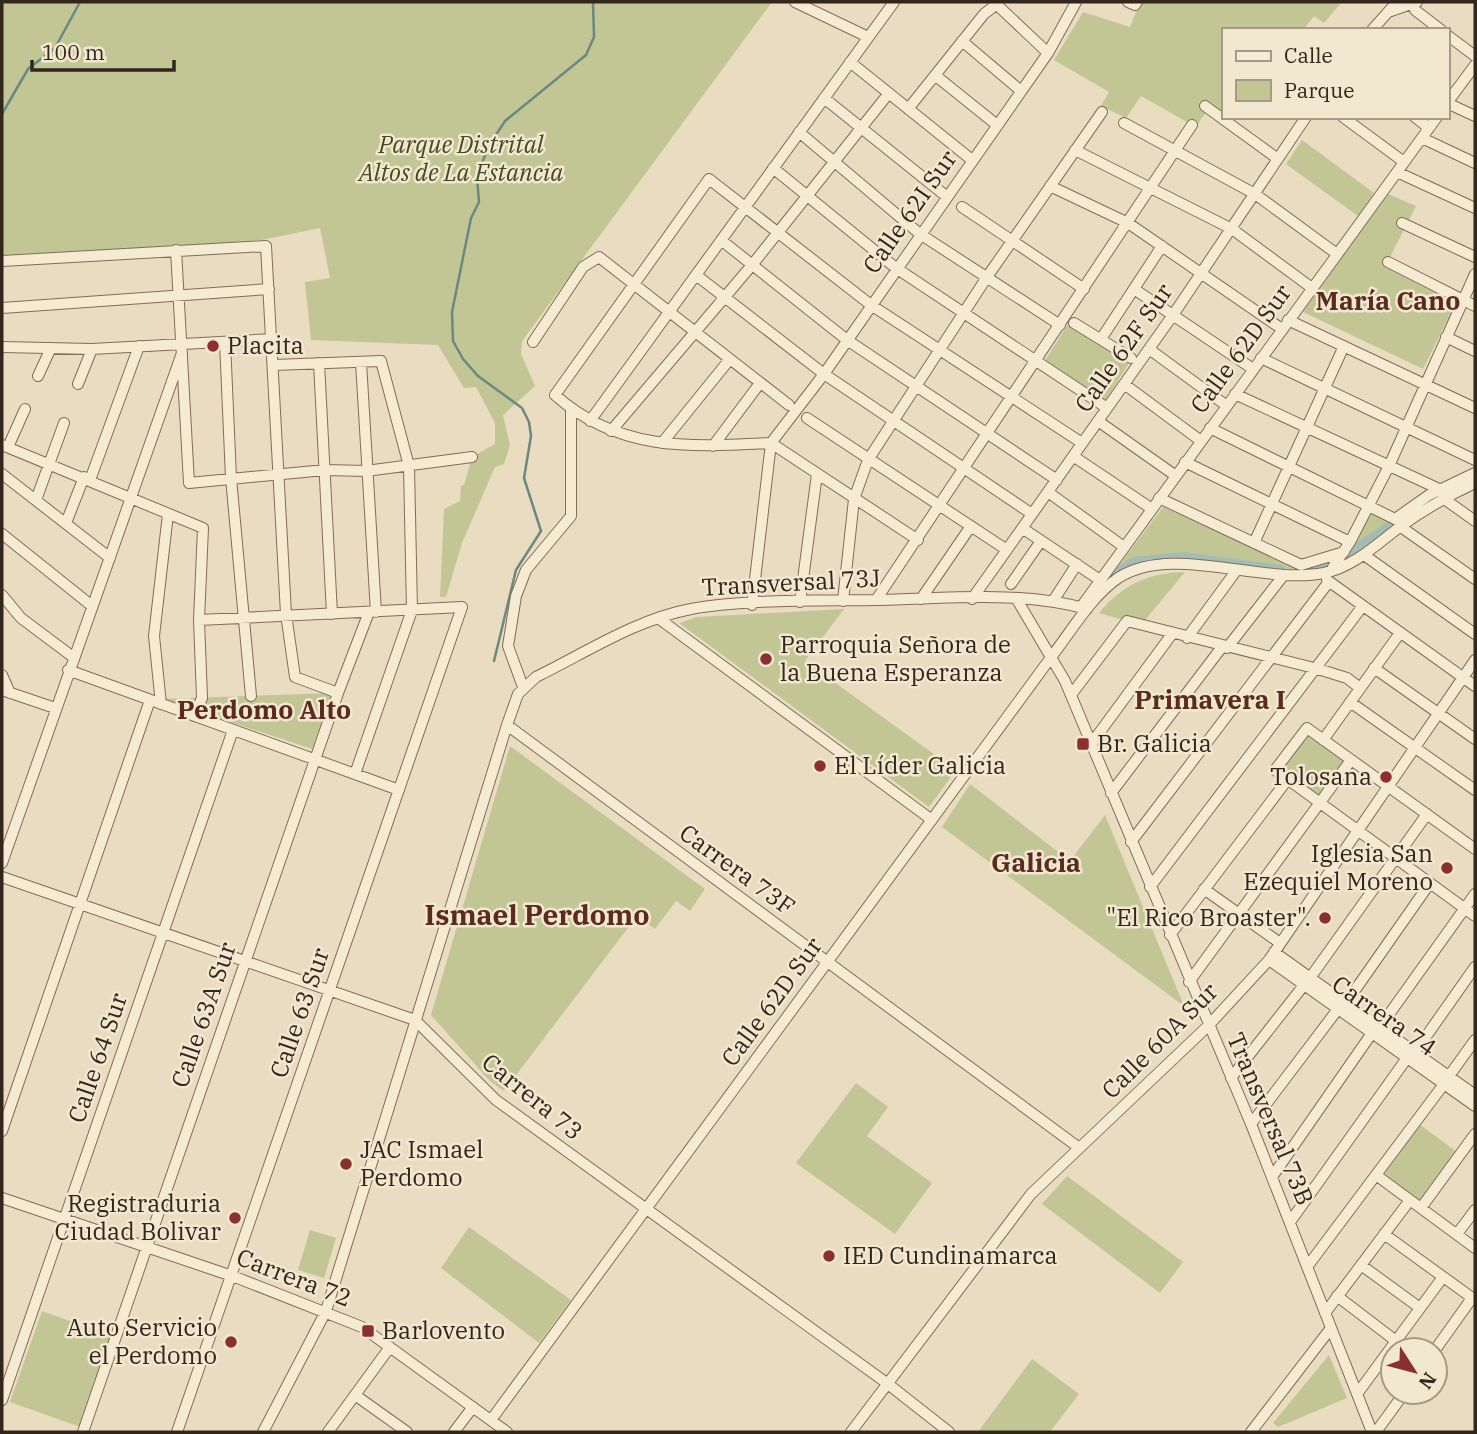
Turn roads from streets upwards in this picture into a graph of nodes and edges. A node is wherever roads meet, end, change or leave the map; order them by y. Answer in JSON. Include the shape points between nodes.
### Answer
{"nodes":[{"id":1,"x":795,"y":2,"type":"edge"},
{"id":2,"x":892,"y":2,"type":"edge"},
{"id":3,"x":1015,"y":2,"type":"edge"},
{"id":4,"x":1076,"y":2,"type":"edge"},
{"id":5,"x":1397,"y":2,"type":"edge"},
{"id":6,"x":995,"y":3,"type":"edge"},
{"id":7,"x":1416,"y":6,"type":"edge"},
{"id":8,"x":1387,"y":12,"type":"junction"},
{"id":9,"x":1009,"y":13,"type":"junction"},
{"id":10,"x":1373,"y":28,"type":"edge"},
{"id":11,"x":1439,"y":28,"type":"edge"},
{"id":12,"x":1449,"y":36,"type":"edge"},
{"id":13,"x":868,"y":37,"type":"junction"},
{"id":14,"x":962,"y":41,"type":"junction"},
{"id":15,"x":1048,"y":53,"type":"junction"},
{"id":16,"x":1475,"y":56,"type":"edge"},
{"id":17,"x":850,"y":62,"type":"junction"},
{"id":18,"x":1475,"y":67,"type":"edge"},
{"id":19,"x":936,"y":76,"type":"junction"},
{"id":20,"x":1021,"y":91,"type":"junction"},
{"id":21,"x":1451,"y":91,"type":"edge"},
{"id":22,"x":889,"y":93,"type":"junction"},
{"id":23,"x":824,"y":98,"type":"junction"},
{"id":24,"x":1449,"y":104,"type":"edge"},
{"id":25,"x":1205,"y":106,"type":"dead end"},
{"id":26,"x":908,"y":108,"type":"junction"},
{"id":27,"x":1102,"y":112,"type":"dead end"},
{"id":28,"x":1475,"y":116,"type":"edge"},
{"id":29,"x":1222,"y":118,"type":"edge"},
{"id":30,"x":1223,"y":119,"type":"edge"},
{"id":31,"x":1305,"y":119,"type":"edge"},
{"id":32,"x":1345,"y":119,"type":"edge"},
{"id":33,"x":1418,"y":119,"type":"edge"},
{"id":34,"x":1436,"y":119,"type":"edge"},
{"id":35,"x":1124,"y":123,"type":"dead end"},
{"id":36,"x":997,"y":125,"type":"junction"},
{"id":37,"x":1192,"y":125,"type":"dead end"},
{"id":38,"x":861,"y":128,"type":"junction"},
{"id":39,"x":1429,"y":128,"type":"junction"},
{"id":40,"x":799,"y":132,"type":"junction"},
{"id":41,"x":1422,"y":138,"type":"junction"},
{"id":42,"x":1176,"y":149,"type":"junction"},
{"id":43,"x":1075,"y":150,"type":"junction"},
{"id":44,"x":1278,"y":159,"type":"junction"},
{"id":45,"x":972,"y":160,"type":"junction"},
{"id":46,"x":834,"y":162,"type":"junction"},
{"id":47,"x":1404,"y":162,"type":"junction"},
{"id":48,"x":1475,"y":163,"type":"edge"},
{"id":49,"x":773,"y":168,"type":"junction"},
{"id":50,"x":1397,"y":172,"type":"junction"},
{"id":51,"x":1050,"y":186,"type":"junction"},
{"id":52,"x":1151,"y":187,"type":"junction"},
{"id":53,"x":1255,"y":194,"type":"junction"},
{"id":54,"x":807,"y":196,"type":"junction"},
{"id":55,"x":946,"y":197,"type":"junction"},
{"id":56,"x":746,"y":206,"type":"junction"},
{"id":57,"x":962,"y":207,"type":"dead end"},
{"id":58,"x":1475,"y":208,"type":"edge"},
{"id":59,"x":1128,"y":223,"type":"junction"},
{"id":60,"x":1402,"y":223,"type":"dead end"},
{"id":61,"x":1232,"y":229,"type":"junction"},
{"id":62,"x":778,"y":232,"type":"junction"},
{"id":63,"x":920,"y":234,"type":"junction"},
{"id":64,"x":721,"y":240,"type":"junction"},
{"id":65,"x":1012,"y":241,"type":"junction"},
{"id":66,"x":1162,"y":246,"type":"junction"},
{"id":67,"x":176,"y":250,"type":"junction"},
{"id":68,"x":1337,"y":254,"type":"junction"},
{"id":69,"x":1475,"y":257,"type":"edge"},
{"id":70,"x":2,"y":261,"type":"edge"},
{"id":71,"x":1388,"y":262,"type":"dead end"},
{"id":72,"x":752,"y":265,"type":"junction"},
{"id":73,"x":896,"y":268,"type":"junction"},
{"id":74,"x":1202,"y":273,"type":"junction"},
{"id":75,"x":1475,"y":274,"type":"edge"},
{"id":76,"x":696,"y":275,"type":"junction"},
{"id":77,"x":987,"y":277,"type":"junction"},
{"id":78,"x":634,"y":282,"type":"junction"},
{"id":79,"x":1312,"y":288,"type":"junction"},
{"id":80,"x":269,"y":289,"type":"junction"},
{"id":81,"x":1084,"y":289,"type":"junction"},
{"id":82,"x":1134,"y":289,"type":"junction"},
{"id":83,"x":179,"y":294,"type":"junction"},
{"id":84,"x":725,"y":296,"type":"junction"},
{"id":85,"x":1463,"y":300,"type":"junction"},
{"id":86,"x":871,"y":305,"type":"junction"},
{"id":87,"x":1475,"y":306,"type":"edge"},
{"id":88,"x":2,"y":308,"type":"edge"},
{"id":89,"x":668,"y":310,"type":"junction"},
{"id":90,"x":964,"y":313,"type":"junction"},
{"id":91,"x":1174,"y":315,"type":"junction"},
{"id":92,"x":1074,"y":323,"type":"dead end"},
{"id":93,"x":1285,"y":324,"type":"junction"},
{"id":94,"x":1060,"y":325,"type":"junction"},
{"id":95,"x":696,"y":332,"type":"junction"},
{"id":96,"x":1446,"y":337,"type":"junction"},
{"id":97,"x":273,"y":339,"type":"junction"},
{"id":98,"x":1101,"y":339,"type":"junction"},
{"id":99,"x":847,"y":340,"type":"junction"},
{"id":100,"x":225,"y":342,"type":"junction"},
{"id":101,"x":533,"y":342,"type":"dead end"},
{"id":102,"x":2,"y":346,"type":"edge"},
{"id":103,"x":139,"y":346,"type":"junction"},
{"id":104,"x":1344,"y":346,"type":"junction"},
{"id":105,"x":51,"y":348,"type":"junction"},
{"id":106,"x":92,"y":349,"type":"junction"},
{"id":107,"x":182,"y":349,"type":"junction"},
{"id":108,"x":1149,"y":349,"type":"junction"},
{"id":109,"x":940,"y":350,"type":"junction"},
{"id":110,"x":1475,"y":351,"type":"edge"},
{"id":111,"x":1131,"y":358,"type":"dead end"},
{"id":112,"x":1261,"y":358,"type":"junction"},
{"id":113,"x":730,"y":359,"type":"junction"},
{"id":114,"x":1036,"y":361,"type":"junction"},
{"id":115,"x":361,"y":362,"type":"junction"},
{"id":116,"x":319,"y":363,"type":"junction"},
{"id":117,"x":274,"y":365,"type":"junction"},
{"id":118,"x":1253,"y":369,"type":"junction"},
{"id":119,"x":824,"y":374,"type":"junction"},
{"id":120,"x":38,"y":376,"type":"dead end"},
{"id":121,"x":760,"y":383,"type":"junction"},
{"id":122,"x":78,"y":384,"type":"dead end"},
{"id":123,"x":1124,"y":384,"type":"junction"},
{"id":124,"x":1426,"y":385,"type":"junction"},
{"id":125,"x":916,"y":386,"type":"junction"},
{"id":126,"x":1324,"y":388,"type":"junction"},
{"id":127,"x":1235,"y":394,"type":"junction"},
{"id":128,"x":1012,"y":398,"type":"junction"},
{"id":129,"x":789,"y":405,"type":"dead end"},
{"id":130,"x":1227,"y":405,"type":"junction"},
{"id":131,"x":1107,"y":408,"type":"junction"},
{"id":132,"x":1475,"y":408,"type":"edge"},
{"id":133,"x":25,"y":409,"type":"dead end"},
{"id":134,"x":571,"y":410,"type":"junction"},
{"id":135,"x":807,"y":418,"type":"dead end"},
{"id":136,"x":590,"y":421,"type":"junction"},
{"id":137,"x":1098,"y":421,"type":"junction"},
{"id":138,"x":893,"y":422,"type":"junction"},
{"id":139,"x":64,"y":423,"type":"dead end"},
{"id":140,"x":1307,"y":427,"type":"junction"},
{"id":141,"x":1407,"y":427,"type":"junction"},
{"id":142,"x":1210,"y":428,"type":"junction"},
{"id":143,"x":611,"y":431,"type":"junction"},
{"id":144,"x":988,"y":434,"type":"junction"},
{"id":145,"x":1201,"y":441,"type":"junction"},
{"id":146,"x":662,"y":443,"type":"junction"},
{"id":147,"x":771,"y":443,"type":"junction"},
{"id":148,"x":1082,"y":443,"type":"junction"},
{"id":149,"x":5,"y":446,"type":"edge"},
{"id":150,"x":712,"y":446,"type":"junction"},
{"id":151,"x":1073,"y":456,"type":"junction"},
{"id":152,"x":472,"y":457,"type":"dead end"},
{"id":153,"x":869,"y":460,"type":"junction"},
{"id":154,"x":1475,"y":460,"type":"edge"},
{"id":155,"x":50,"y":462,"type":"junction"},
{"id":156,"x":1185,"y":462,"type":"junction"},
{"id":157,"x":409,"y":466,"type":"junction"},
{"id":158,"x":1389,"y":466,"type":"junction"},
{"id":159,"x":1289,"y":467,"type":"junction"},
{"id":160,"x":965,"y":469,"type":"junction"},
{"id":161,"x":325,"y":470,"type":"junction"},
{"id":162,"x":366,"y":471,"type":"junction"},
{"id":163,"x":1475,"y":473,"type":"edge"},
{"id":164,"x":2,"y":474,"type":"edge"},
{"id":165,"x":817,"y":474,"type":"junction"},
{"id":166,"x":277,"y":475,"type":"junction"},
{"id":167,"x":1176,"y":476,"type":"junction"},
{"id":168,"x":87,"y":478,"type":"junction"},
{"id":169,"x":231,"y":478,"type":"junction"},
{"id":170,"x":1057,"y":480,"type":"junction"},
{"id":171,"x":1475,"y":483,"type":"edge"},
{"id":172,"x":1048,"y":492,"type":"junction"},
{"id":173,"x":1441,"y":494,"type":"junction"},
{"id":174,"x":1159,"y":498,"type":"junction"},
{"id":175,"x":854,"y":499,"type":"junction"},
{"id":176,"x":36,"y":500,"type":"junction"},
{"id":177,"x":132,"y":500,"type":"junction"},
{"id":178,"x":1272,"y":504,"type":"junction"},
{"id":179,"x":941,"y":506,"type":"junction"},
{"id":180,"x":1369,"y":506,"type":"junction"},
{"id":181,"x":1152,"y":509,"type":"junction"},
{"id":182,"x":168,"y":514,"type":"junction"},
{"id":183,"x":1032,"y":514,"type":"junction"},
{"id":184,"x":1475,"y":521,"type":"edge"},
{"id":185,"x":66,"y":523,"type":"junction"},
{"id":186,"x":1398,"y":523,"type":"junction"},
{"id":187,"x":971,"y":526,"type":"junction"},
{"id":188,"x":1022,"y":528,"type":"junction"},
{"id":189,"x":3,"y":536,"type":"edge"},
{"id":190,"x":918,"y":540,"type":"junction"},
{"id":191,"x":1041,"y":541,"type":"junction"},
{"id":192,"x":1254,"y":543,"type":"junction"},
{"id":193,"x":1124,"y":547,"type":"junction"},
{"id":194,"x":1347,"y":547,"type":"junction"},
{"id":195,"x":1007,"y":550,"type":"junction"},
{"id":196,"x":1364,"y":555,"type":"junction"},
{"id":197,"x":110,"y":558,"type":"junction"},
{"id":198,"x":1077,"y":564,"type":"junction"},
{"id":199,"x":1236,"y":571,"type":"junction"},
{"id":200,"x":1328,"y":575,"type":"junction"},
{"id":201,"x":1283,"y":576,"type":"junction"},
{"id":202,"x":1475,"y":579,"type":"edge"},
{"id":203,"x":1100,"y":580,"type":"junction"},
{"id":204,"x":1011,"y":584,"type":"dead end"},
{"id":205,"x":2,"y":595,"type":"edge"},
{"id":206,"x":1016,"y":598,"type":"junction"},
{"id":207,"x":921,"y":599,"type":"junction"},
{"id":208,"x":972,"y":599,"type":"junction"},
{"id":209,"x":876,"y":600,"type":"junction"},
{"id":210,"x":843,"y":601,"type":"junction"},
{"id":211,"x":1054,"y":601,"type":"junction"},
{"id":212,"x":800,"y":602,"type":"junction"},
{"id":213,"x":752,"y":605,"type":"junction"},
{"id":214,"x":92,"y":606,"type":"junction"},
{"id":215,"x":1362,"y":607,"type":"junction"},
{"id":216,"x":1084,"y":608,"type":"junction"},
{"id":217,"x":412,"y":610,"type":"junction"},
{"id":218,"x":373,"y":612,"type":"junction"},
{"id":219,"x":286,"y":614,"type":"junction"},
{"id":220,"x":332,"y":614,"type":"junction"},
{"id":221,"x":242,"y":618,"type":"junction"},
{"id":222,"x":658,"y":618,"type":"junction"},
{"id":223,"x":199,"y":620,"type":"junction"},
{"id":224,"x":1400,"y":633,"type":"junction"},
{"id":225,"x":1172,"y":634,"type":"junction"},
{"id":226,"x":1475,"y":634,"type":"edge"},
{"id":227,"x":1187,"y":638,"type":"junction"},
{"id":228,"x":1224,"y":647,"type":"junction"},
{"id":229,"x":1052,"y":656,"type":"junction"},
{"id":230,"x":73,"y":657,"type":"junction"},
{"id":231,"x":1272,"y":659,"type":"junction"},
{"id":232,"x":1475,"y":660,"type":"edge"},
{"id":233,"x":1374,"y":668,"type":"junction"},
{"id":234,"x":1318,"y":669,"type":"junction"},
{"id":235,"x":68,"y":670,"type":"junction"},
{"id":236,"x":2,"y":676,"type":"edge"},
{"id":237,"x":1463,"y":677,"type":"junction"},
{"id":238,"x":1475,"y":686,"type":"edge"},
{"id":239,"x":1360,"y":688,"type":"junction"},
{"id":240,"x":520,"y":690,"type":"junction"},
{"id":241,"x":6,"y":691,"type":"edge"},
{"id":242,"x":338,"y":692,"type":"junction"},
{"id":243,"x":1071,"y":695,"type":"junction"},
{"id":244,"x":251,"y":696,"type":"dead end"},
{"id":245,"x":150,"y":700,"type":"junction"},
{"id":246,"x":1350,"y":702,"type":"junction"},
{"id":247,"x":161,"y":704,"type":"junction"},
{"id":248,"x":55,"y":708,"type":"junction"},
{"id":249,"x":1439,"y":712,"type":"junction"},
{"id":250,"x":194,"y":716,"type":"junction"},
{"id":251,"x":507,"y":725,"type":"junction"},
{"id":252,"x":233,"y":730,"type":"junction"},
{"id":253,"x":1475,"y":739,"type":"edge"},
{"id":254,"x":1323,"y":740,"type":"junction"},
{"id":255,"x":1091,"y":744,"type":"junction"},
{"id":256,"x":1414,"y":747,"type":"junction"},
{"id":257,"x":316,"y":760,"type":"junction"},
{"id":258,"x":1351,"y":760,"type":"junction"},
{"id":259,"x":355,"y":774,"type":"junction"},
{"id":260,"x":1288,"y":779,"type":"junction"},
{"id":261,"x":1387,"y":785,"type":"junction"},
{"id":262,"x":399,"y":790,"type":"junction"},
{"id":263,"x":1475,"y":790,"type":"edge"},
{"id":264,"x":1111,"y":793,"type":"junction"},
{"id":265,"x":1320,"y":803,"type":"junction"},
{"id":266,"x":1427,"y":814,"type":"junction"},
{"id":267,"x":932,"y":820,"type":"junction"},
{"id":268,"x":1356,"y":829,"type":"junction"},
{"id":269,"x":1131,"y":842,"type":"junction"},
{"id":270,"x":1475,"y":849,"type":"edge"},
{"id":271,"x":1395,"y":858,"type":"junction"},
{"id":272,"x":2,"y":863,"type":"edge"},
{"id":273,"x":2,"y":877,"type":"edge"},
{"id":274,"x":1430,"y":883,"type":"junction"},
{"id":275,"x":1150,"y":887,"type":"junction"},
{"id":276,"x":1204,"y":889,"type":"junction"},
{"id":277,"x":1475,"y":894,"type":"edge"},
{"id":278,"x":79,"y":904,"type":"junction"},
{"id":279,"x":1465,"y":908,"type":"junction"},
{"id":280,"x":1239,"y":914,"type":"junction"},
{"id":281,"x":1475,"y":915,"type":"edge"},
{"id":282,"x":163,"y":932,"type":"junction"},
{"id":283,"x":1170,"y":935,"type":"junction"},
{"id":284,"x":1280,"y":943,"type":"junction"},
{"id":285,"x":1271,"y":956,"type":"junction"},
{"id":286,"x":245,"y":960,"type":"junction"},
{"id":287,"x":828,"y":963,"type":"junction"},
{"id":288,"x":1475,"y":967,"type":"edge"},
{"id":289,"x":1307,"y":981,"type":"junction"},
{"id":290,"x":1189,"y":982,"type":"junction"},
{"id":291,"x":330,"y":989,"type":"junction"},
{"id":292,"x":1342,"y":1006,"type":"junction"},
{"id":293,"x":415,"y":1020,"type":"junction"},
{"id":294,"x":1208,"y":1026,"type":"junction"},
{"id":295,"x":1376,"y":1030,"type":"junction"},
{"id":296,"x":1475,"y":1040,"type":"edge"},
{"id":297,"x":1411,"y":1055,"type":"junction"},
{"id":298,"x":1231,"y":1078,"type":"junction"},
{"id":299,"x":1447,"y":1080,"type":"junction"},
{"id":300,"x":1475,"y":1095,"type":"edge"},
{"id":301,"x":1475,"y":1106,"type":"edge"},
{"id":302,"x":1251,"y":1124,"type":"junction"},
{"id":303,"x":2,"y":1131,"type":"edge"},
{"id":304,"x":1475,"y":1134,"type":"edge"},
{"id":305,"x":1078,"y":1147,"type":"junction"},
{"id":306,"x":1376,"y":1175,"type":"junction"},
{"id":307,"x":1272,"y":1177,"type":"junction"},
{"id":308,"x":2,"y":1198,"type":"edge"},
{"id":309,"x":1410,"y":1200,"type":"junction"},
{"id":310,"x":1421,"y":1208,"type":"junction"},
{"id":311,"x":646,"y":1210,"type":"junction"},
{"id":312,"x":1475,"y":1210,"type":"edge"},
{"id":313,"x":64,"y":1220,"type":"junction"},
{"id":314,"x":1290,"y":1222,"type":"junction"},
{"id":315,"x":1384,"y":1234,"type":"junction"},
{"id":316,"x":1457,"y":1234,"type":"junction"},
{"id":317,"x":146,"y":1248,"type":"junction"},
{"id":318,"x":1475,"y":1248,"type":"edge"},
{"id":319,"x":1361,"y":1265,"type":"junction"},
{"id":320,"x":1307,"y":1267,"type":"junction"},
{"id":321,"x":231,"y":1276,"type":"junction"},
{"id":322,"x":1443,"y":1277,"type":"junction"},
{"id":323,"x":1337,"y":1296,"type":"junction"},
{"id":324,"x":1474,"y":1299,"type":"edge"},
{"id":325,"x":1420,"y":1308,"type":"junction"},
{"id":326,"x":326,"y":1311,"type":"junction"},
{"id":327,"x":1325,"y":1313,"type":"junction"},
{"id":328,"x":1331,"y":1328,"type":"junction"},
{"id":329,"x":1389,"y":1336,"type":"edge"},
{"id":330,"x":1400,"y":1336,"type":"edge"},
{"id":331,"x":1446,"y":1336,"type":"edge"},
{"id":332,"x":390,"y":1347,"type":"junction"},
{"id":333,"x":1379,"y":1364,"type":"edge"},
{"id":334,"x":888,"y":1384,"type":"junction"},
{"id":335,"x":1357,"y":1394,"type":"junction"},
{"id":336,"x":355,"y":1395,"type":"junction"},
{"id":337,"x":2,"y":1399,"type":"edge"},
{"id":338,"x":1394,"y":1406,"type":"edge"},
{"id":339,"x":473,"y":1407,"type":"junction"},
{"id":340,"x":491,"y":1420,"type":"junction"},
{"id":341,"x":392,"y":1428,"type":"edge"},
{"id":342,"x":83,"y":1432,"type":"edge"},
{"id":343,"x":177,"y":1432,"type":"edge"},
{"id":344,"x":263,"y":1432,"type":"edge"},
{"id":345,"x":328,"y":1432,"type":"edge"},
{"id":346,"x":407,"y":1432,"type":"edge"},
{"id":347,"x":454,"y":1432,"type":"edge"},
{"id":348,"x":508,"y":1432,"type":"edge"},
{"id":349,"x":851,"y":1432,"type":"edge"},
{"id":350,"x":948,"y":1432,"type":"edge"},
{"id":351,"x":1251,"y":1432,"type":"edge"},
{"id":352,"x":1374,"y":1432,"type":"edge"}],
"edges":[{"from":1,"to":13,"type":"street"},
{"from":2,"to":13,"type":"street"},
{"from":3,"to":9,"type":"street"},
{"from":4,"to":15,"type":"street","name":"Calle 62I Sur"},
{"from":5,"to":8,"type":"street"},
{"from":6,"to":9,"type":"street"},
{"from":6,"to":14,"type":"street"},
{"from":7,"to":8,"type":"street"},
{"from":7,"to":11,"type":"street"},
{"from":8,"to":10,"type":"street"},
{"from":9,"to":15,"type":"street"},
{"from":12,"to":16,"type":"street"},
{"from":13,"to":17,"type":"street"},
{"from":14,"to":19,"type":"street"},
{"from":14,"to":20,"type":"street"},
{"from":15,"to":20,"type":"street","name":"Calle 62I Sur"},
{"from":17,"to":22,"type":"street"},
{"from":17,"to":23,"type":"street"},
{"from":18,"to":21,"type":"street"},
{"from":19,"to":26,"type":"street"},
{"from":19,"to":36,"type":"street"},
{"from":20,"to":36,"type":"street","name":"Calle 62I Sur"},
{"from":22,"to":26,"type":"street"},
{"from":22,"to":38,"type":"street"},
{"from":23,"to":38,"type":"street"},
{"from":23,"to":40,"type":"street"},
{"from":24,"to":28,"type":"street"},
{"from":25,"to":29,"type":"street"},
{"from":26,"to":45,"type":"street"},
{"from":27,"to":43,"type":"street"},
{"from":30,"to":44,"type":"street"},
{"from":31,"to":44,"type":"street","name":"Calle 62F Sur"},
{"from":32,"to":47,"type":"street"},
{"from":33,"to":39,"type":"street"},
{"from":34,"to":39,"type":"street","name":"Calle 62D Sur"},
{"from":35,"to":42,"type":"street"},
{"from":36,"to":45,"type":"street","name":"Calle 62I Sur"},
{"from":37,"to":42,"type":"street"},
{"from":38,"to":46,"type":"street"},
{"from":38,"to":55,"type":"street"},
{"from":39,"to":41,"type":"street","name":"Calle 62D Sur"},
{"from":40,"to":46,"type":"street"},
{"from":40,"to":49,"type":"street"},
{"from":41,"to":47,"type":"street","name":"Calle 62D Sur"},
{"from":41,"to":48,"type":"street"},
{"from":42,"to":52,"type":"street"},
{"from":42,"to":53,"type":"street"},
{"from":43,"to":51,"type":"street"},
{"from":43,"to":52,"type":"street"},
{"from":44,"to":53,"type":"street","name":"Calle 62F Sur"},
{"from":45,"to":55,"type":"street","name":"Calle 62I Sur"},
{"from":46,"to":54,"type":"street"},
{"from":46,"to":63,"type":"street"},
{"from":47,"to":50,"type":"street","name":"Calle 62D Sur"},
{"from":49,"to":54,"type":"street"},
{"from":49,"to":56,"type":"street"},
{"from":50,"to":58,"type":"street"},
{"from":50,"to":68,"type":"street","name":"Calle 62D Sur"},
{"from":51,"to":59,"type":"street"},
{"from":51,"to":65,"type":"street"},
{"from":52,"to":59,"type":"street"},
{"from":52,"to":61,"type":"street"},
{"from":53,"to":61,"type":"street","name":"Calle 62F Sur"},
{"from":53,"to":68,"type":"street"},
{"from":54,"to":62,"type":"street"},
{"from":54,"to":73,"type":"street"},
{"from":55,"to":63,"type":"street","name":"Calle 62I Sur"},
{"from":56,"to":62,"type":"street"},
{"from":56,"to":64,"type":"street"},
{"from":56,"to":78,"type":"street","via":[[709,179]]},
{"from":57,"to":65,"type":"street"},
{"from":59,"to":66,"type":"street"},
{"from":59,"to":81,"type":"street"},
{"from":60,"to":69,"type":"street"},
{"from":61,"to":74,"type":"street","name":"Calle 62F Sur"},
{"from":61,"to":79,"type":"street"},
{"from":62,"to":72,"type":"street"},
{"from":62,"to":86,"type":"street"},
{"from":63,"to":73,"type":"street","name":"Calle 62I Sur"},
{"from":63,"to":77,"type":"street"},
{"from":64,"to":72,"type":"street"},
{"from":64,"to":76,"type":"street"},
{"from":65,"to":77,"type":"street"},
{"from":65,"to":81,"type":"street"},
{"from":66,"to":74,"type":"street"},
{"from":66,"to":82,"type":"street"},
{"from":67,"to":70,"type":"street"},
{"from":67,"to":80,"type":"street","via":[[266,246]]},
{"from":67,"to":83,"type":"street"},
{"from":68,"to":79,"type":"street","name":"Calle 62D Sur"},
{"from":71,"to":85,"type":"street"},
{"from":72,"to":84,"type":"street"},
{"from":72,"to":99,"type":"street"},
{"from":73,"to":86,"type":"street","name":"Calle 62I Sur"},
{"from":73,"to":90,"type":"street"},
{"from":74,"to":91,"type":"street","name":"Calle 62F Sur"},
{"from":74,"to":93,"type":"street"},
{"from":75,"to":85,"type":"street"},
{"from":76,"to":84,"type":"street"},
{"from":76,"to":89,"type":"street"},
{"from":77,"to":90,"type":"street"},
{"from":77,"to":94,"type":"street"},
{"from":78,"to":89,"type":"street"},
{"from":78,"to":101,"type":"street","via":[[599,257],[583,267]]},
{"from":78,"to":134,"type":"street","via":[[555,395]]},
{"from":79,"to":93,"type":"street","name":"Calle 62D Sur"},
{"from":80,"to":83,"type":"street"},
{"from":80,"to":97,"type":"street"},
{"from":81,"to":94,"type":"street"},
{"from":82,"to":91,"type":"street"},
{"from":82,"to":98,"type":"street"},
{"from":83,"to":88,"type":"street"},
{"from":83,"to":107,"type":"street"},
{"from":84,"to":95,"type":"street"},
{"from":84,"to":119,"type":"street"},
{"from":85,"to":87,"type":"street"},
{"from":85,"to":96,"type":"street"},
{"from":86,"to":99,"type":"street","name":"Calle 62I Sur"},
{"from":86,"to":109,"type":"street"},
{"from":89,"to":95,"type":"street"},
{"from":89,"to":136,"type":"street"},
{"from":90,"to":109,"type":"street"},
{"from":90,"to":114,"type":"street"},
{"from":91,"to":108,"type":"street","name":"Calle 62F Sur"},
{"from":91,"to":118,"type":"street"},
{"from":92,"to":98,"type":"street"},
{"from":93,"to":104,"type":"street"},
{"from":93,"to":112,"type":"street","name":"Calle 62D Sur"},
{"from":94,"to":114,"type":"street"},
{"from":95,"to":113,"type":"street"},
{"from":95,"to":143,"type":"street"},
{"from":96,"to":110,"type":"street"},
{"from":96,"to":124,"type":"street"},
{"from":97,"to":100,"type":"street"},
{"from":97,"to":117,"type":"street"},
{"from":98,"to":111,"type":"street"},
{"from":99,"to":119,"type":"street","name":"Calle 62I Sur"},
{"from":99,"to":125,"type":"street"},
{"from":100,"to":107,"type":"street"},
{"from":100,"to":169,"type":"street"},
{"from":102,"to":105,"type":"street"},
{"from":103,"to":106,"type":"street"},
{"from":103,"to":107,"type":"street"},
{"from":103,"to":168,"type":"street"},
{"from":104,"to":124,"type":"street"},
{"from":104,"to":126,"type":"street"},
{"from":105,"to":106,"type":"street"},
{"from":105,"to":120,"type":"street"},
{"from":106,"to":122,"type":"street"},
{"from":107,"to":169,"type":"street","via":[[189,483]]},
{"from":107,"to":177,"type":"street"},
{"from":108,"to":123,"type":"street","name":"Calle 62F Sur"},
{"from":108,"to":130,"type":"street"},
{"from":109,"to":125,"type":"street"},
{"from":109,"to":128,"type":"street"},
{"from":112,"to":118,"type":"street","name":"Calle 62D Sur"},
{"from":112,"to":126,"type":"street"},
{"from":113,"to":121,"type":"street"},
{"from":113,"to":146,"type":"street"},
{"from":114,"to":128,"type":"street"},
{"from":114,"to":131,"type":"street"},
{"from":115,"to":116,"type":"street"},
{"from":115,"to":157,"type":"street","via":[[381,361]]},
{"from":115,"to":162,"type":"street"},
{"from":116,"to":117,"type":"street"},
{"from":116,"to":161,"type":"street"},
{"from":117,"to":166,"type":"street"},
{"from":118,"to":127,"type":"street","name":"Calle 62D Sur"},
{"from":119,"to":138,"type":"street"},
{"from":119,"to":147,"type":"street","name":"Calle 62I Sur"},
{"from":121,"to":129,"type":"street"},
{"from":121,"to":150,"type":"street"},
{"from":123,"to":131,"type":"street","name":"Calle 62F Sur"},
{"from":123,"to":145,"type":"street"},
{"from":124,"to":132,"type":"street"},
{"from":124,"to":141,"type":"street"},
{"from":125,"to":138,"type":"street"},
{"from":125,"to":144,"type":"street"},
{"from":126,"to":140,"type":"street"},
{"from":126,"to":141,"type":"street"},
{"from":127,"to":130,"type":"street","name":"Calle 62D Sur"},
{"from":127,"to":140,"type":"street"},
{"from":128,"to":144,"type":"street"},
{"from":128,"to":148,"type":"street"},
{"from":130,"to":142,"type":"street","name":"Calle 62D Sur"},
{"from":131,"to":137,"type":"street","name":"Calle 62F Sur"},
{"from":133,"to":149,"type":"street"},
{"from":134,"to":136,"type":"street"},
{"from":134,"to":240,"type":"street","via":[[570,516],[526,570],[516,596],[508,646]]},
{"from":135,"to":153,"type":"street"},
{"from":136,"to":143,"type":"street"},
{"from":137,"to":148,"type":"street","name":"Calle 62F Sur"},
{"from":137,"to":167,"type":"street"},
{"from":138,"to":153,"type":"street"},
{"from":138,"to":160,"type":"street"},
{"from":139,"to":155,"type":"street"},
{"from":140,"to":158,"type":"street"},
{"from":140,"to":159,"type":"street"},
{"from":141,"to":154,"type":"street"},
{"from":141,"to":158,"type":"street"},
{"from":142,"to":145,"type":"street","name":"Calle 62D Sur"},
{"from":142,"to":159,"type":"street"},
{"from":143,"to":146,"type":"street"},
{"from":144,"to":160,"type":"street"},
{"from":144,"to":170,"type":"street"},
{"from":145,"to":156,"type":"street","name":"Calle 62D Sur"},
{"from":146,"to":150,"type":"street"},
{"from":147,"to":150,"type":"street"},
{"from":147,"to":165,"type":"street"},
{"from":147,"to":213,"type":"street"},
{"from":148,"to":151,"type":"street","name":"Calle 62F Sur"},
{"from":149,"to":155,"type":"street"},
{"from":151,"to":170,"type":"street","name":"Calle 62F Sur"},
{"from":151,"to":181,"type":"street"},
{"from":152,"to":157,"type":"street"},
{"from":153,"to":175,"type":"street"},
{"from":153,"to":179,"type":"street"},
{"from":155,"to":168,"type":"street"},
{"from":155,"to":176,"type":"street"},
{"from":156,"to":167,"type":"street","name":"Calle 62D Sur"},
{"from":156,"to":178,"type":"street"},
{"from":157,"to":162,"type":"street"},
{"from":157,"to":217,"type":"street"},
{"from":158,"to":173,"type":"street"},
{"from":158,"to":180,"type":"street"},
{"from":159,"to":178,"type":"street"},
{"from":159,"to":180,"type":"street"},
{"from":160,"to":179,"type":"street"},
{"from":160,"to":183,"type":"street"},
{"from":161,"to":162,"type":"street"},
{"from":161,"to":166,"type":"street"},
{"from":161,"to":220,"type":"street"},
{"from":162,"to":218,"type":"street"},
{"from":163,"to":173,"type":"street"},
{"from":164,"to":176,"type":"street"},
{"from":165,"to":175,"type":"street"},
{"from":165,"to":212,"type":"street"},
{"from":166,"to":169,"type":"street"},
{"from":166,"to":219,"type":"street"},
{"from":167,"to":174,"type":"street","name":"Calle 62D Sur"},
{"from":168,"to":177,"type":"street"},
{"from":168,"to":185,"type":"street"},
{"from":169,"to":221,"type":"street"},
{"from":170,"to":172,"type":"street","name":"Calle 62F Sur"},
{"from":171,"to":173,"type":"street"},
{"from":172,"to":183,"type":"street","name":"Calle 62F Sur"},
{"from":172,"to":193,"type":"street"},
{"from":173,"to":184,"type":"street"},
{"from":173,"to":186,"type":"street"},
{"from":174,"to":181,"type":"street","name":"Calle 62D Sur"},
{"from":174,"to":192,"type":"street"},
{"from":175,"to":190,"type":"street"},
{"from":175,"to":210,"type":"street"},
{"from":176,"to":185,"type":"street"},
{"from":177,"to":182,"type":"street"},
{"from":177,"to":197,"type":"street"},
{"from":178,"to":192,"type":"street"},
{"from":178,"to":194,"type":"street"},
{"from":179,"to":187,"type":"street"},
{"from":179,"to":190,"type":"street"},
{"from":180,"to":186,"type":"street"},
{"from":180,"to":194,"type":"street"},
{"from":181,"to":193,"type":"street","name":"Calle 62D Sur"},
{"from":182,"to":223,"type":"street","via":[[203,528]]},
{"from":182,"to":247,"type":"street","via":[[154,636]]},
{"from":183,"to":188,"type":"street","name":"Calle 62F Sur"},
{"from":185,"to":197,"type":"street"},
{"from":186,"to":196,"type":"street"},
{"from":186,"to":202,"type":"street"},
{"from":187,"to":195,"type":"street"},
{"from":187,"to":207,"type":"street"},
{"from":188,"to":191,"type":"street"},
{"from":188,"to":195,"type":"street","name":"Calle 62F Sur"},
{"from":189,"to":214,"type":"street"},
{"from":190,"to":209,"type":"street"},
{"from":191,"to":198,"type":"street"},
{"from":191,"to":204,"type":"street"},
{"from":192,"to":194,"type":"street","via":[[1301,565]]},
{"from":193,"to":203,"type":"street","name":"Calle 62D Sur"},
{"from":194,"to":200,"type":"street"},
{"from":195,"to":208,"type":"street","name":"Calle 62F Sur"},
{"from":196,"to":200,"type":"street"},
{"from":196,"to":226,"type":"street"},
{"from":197,"to":214,"type":"street"},
{"from":198,"to":203,"type":"street"},
{"from":198,"to":211,"type":"street"},
{"from":199,"to":201,"type":"street"},
{"from":199,"to":216,"type":"street","via":[[1174,564],[1132,572]]},
{"from":199,"to":227,"type":"street"},
{"from":200,"to":201,"type":"street"},
{"from":200,"to":215,"type":"street"},
{"from":200,"to":231,"type":"street"},
{"from":201,"to":228,"type":"street"},
{"from":203,"to":216,"type":"street","name":"Calle 62D Sur"},
{"from":205,"to":230,"type":"street","via":[[21,618]]},
{"from":206,"to":208,"type":"street","name":"Transversal 73J"},
{"from":206,"to":211,"type":"street","name":"Transversal 73J"},
{"from":206,"to":229,"type":"street","name":"Transversal 73B"},
{"from":207,"to":208,"type":"street","name":"Transversal 73J"},
{"from":207,"to":209,"type":"street","name":"Transversal 73J"},
{"from":209,"to":210,"type":"street","name":"Transversal 73J"},
{"from":210,"to":212,"type":"street","name":"Transversal 73J"},
{"from":211,"to":216,"type":"street","name":"Transversal 73J"},
{"from":212,"to":213,"type":"street","name":"Transversal 73J"},
{"from":213,"to":222,"type":"street","name":"Transversal 73J","via":[[692,609]]},
{"from":214,"to":230,"type":"street"},
{"from":215,"to":224,"type":"street"},
{"from":215,"to":234,"type":"street"},
{"from":216,"to":229,"type":"street","name":"Calle 62D Sur"},
{"from":217,"to":218,"type":"street"},
{"from":217,"to":259,"type":"street"},
{"from":217,"to":262,"type":"street","name":"Calle 63 Sur","via":[[462,607]]},
{"from":218,"to":220,"type":"street"},
{"from":218,"to":242,"type":"street","name":"Calle 63A Sur"},
{"from":219,"to":220,"type":"street"},
{"from":219,"to":221,"type":"street"},
{"from":219,"to":242,"type":"street","via":[[295,677]]},
{"from":221,"to":223,"type":"street"},
{"from":221,"to":244,"type":"street"},
{"from":222,"to":240,"type":"street","name":"Transversal 73J","via":[[536,677]]},
{"from":222,"to":267,"type":"street"},
{"from":223,"to":250,"type":"street","via":[[202,698]]},
{"from":224,"to":233,"type":"street"},
{"from":224,"to":237,"type":"street"},
{"from":225,"to":227,"type":"street"},
{"from":225,"to":243,"type":"street","via":[[1127,621]]},
{"from":225,"to":255,"type":"street"},
{"from":227,"to":228,"type":"street"},
{"from":228,"to":231,"type":"street"},
{"from":228,"to":264,"type":"street"},
{"from":229,"to":243,"type":"street","name":"Transversal 73B"},
{"from":229,"to":267,"type":"street","name":"Calle 62D Sur"},
{"from":230,"to":235,"type":"street"},
{"from":231,"to":234,"type":"street"},
{"from":231,"to":269,"type":"street"},
{"from":232,"to":237,"type":"street","name":"Calle 60A Sur"},
{"from":233,"to":239,"type":"street"},
{"from":233,"to":249,"type":"street"},
{"from":234,"to":239,"type":"street","via":[[1347,678]]},
{"from":234,"to":275,"type":"street"},
{"from":235,"to":245,"type":"street"},
{"from":235,"to":248,"type":"street"},
{"from":236,"to":241,"type":"street"},
{"from":237,"to":238,"type":"street"},
{"from":237,"to":249,"type":"street","name":"Calle 60A Sur"},
{"from":239,"to":246,"type":"street"},
{"from":240,"to":251,"type":"street"},
{"from":241,"to":248,"type":"street"},
{"from":242,"to":257,"type":"street","name":"Calle 63A Sur"},
{"from":243,"to":255,"type":"street","name":"Transversal 73B"},
{"from":245,"to":247,"type":"street"},
{"from":245,"to":278,"type":"street"},
{"from":246,"to":254,"type":"street"},
{"from":246,"to":256,"type":"street"},
{"from":247,"to":250,"type":"street"},
{"from":248,"to":272,"type":"street"},
{"from":249,"to":253,"type":"street"},
{"from":249,"to":256,"type":"street","name":"Calle 60A Sur"},
{"from":250,"to":252,"type":"street"},
{"from":251,"to":287,"type":"street","name":"Carrera 73F"},
{"from":251,"to":293,"type":"street"},
{"from":252,"to":257,"type":"street"},
{"from":252,"to":282,"type":"street","name":"Calle 64 Sur"},
{"from":254,"to":258,"type":"street"},
{"from":254,"to":260,"type":"street","via":[[1307,728],[1275,770]]},
{"from":255,"to":264,"type":"street","name":"Transversal 73B"},
{"from":256,"to":261,"type":"street","name":"Calle 60A Sur"},
{"from":256,"to":263,"type":"street"},
{"from":257,"to":259,"type":"street"},
{"from":257,"to":286,"type":"street","name":"Calle 63A Sur"},
{"from":258,"to":261,"type":"street"},
{"from":258,"to":265,"type":"street"},
{"from":259,"to":262,"type":"street"},
{"from":260,"to":265,"type":"street"},
{"from":260,"to":276,"type":"street"},
{"from":261,"to":266,"type":"street"},
{"from":261,"to":268,"type":"street","name":"Calle 60A Sur"},
{"from":262,"to":291,"type":"street","name":"Calle 63 Sur"},
{"from":264,"to":269,"type":"street","name":"Transversal 73B"},
{"from":265,"to":268,"type":"street"},
{"from":265,"to":280,"type":"street"},
{"from":266,"to":270,"type":"street"},
{"from":266,"to":271,"type":"street"},
{"from":267,"to":287,"type":"street","name":"Calle 62D Sur"},
{"from":268,"to":271,"type":"street"},
{"from":268,"to":284,"type":"street","name":"Calle 60A Sur"},
{"from":269,"to":275,"type":"street","name":"Transversal 73B"},
{"from":271,"to":274,"type":"street"},
{"from":271,"to":289,"type":"street"},
{"from":273,"to":278,"type":"street","name":"Carrera 73"},
{"from":274,"to":279,"type":"street"},
{"from":274,"to":292,"type":"street"},
{"from":275,"to":283,"type":"street","name":"Transversal 73B"},
{"from":276,"to":280,"type":"street"},
{"from":276,"to":283,"type":"street"},
{"from":277,"to":279,"type":"street"},
{"from":278,"to":282,"type":"street","name":"Carrera 73"},
{"from":278,"to":303,"type":"street"},
{"from":279,"to":281,"type":"street"},
{"from":279,"to":295,"type":"street"},
{"from":280,"to":284,"type":"street"},
{"from":280,"to":290,"type":"street"},
{"from":282,"to":286,"type":"street","name":"Carrera 73"},
{"from":282,"to":313,"type":"street","name":"Calle 64 Sur"},
{"from":283,"to":290,"type":"street","name":"Transversal 73B"},
{"from":284,"to":285,"type":"street","name":"Calle 60A Sur"},
{"from":285,"to":289,"type":"street","name":"Carrera 74"},
{"from":285,"to":294,"type":"street","name":"Calle 60A Sur"},
{"from":286,"to":291,"type":"street","name":"Carrera 73"},
{"from":286,"to":317,"type":"street","name":"Calle 63A Sur"},
{"from":287,"to":305,"type":"street","name":"Carrera 73F"},
{"from":287,"to":311,"type":"street","name":"Calle 62D Sur"},
{"from":288,"to":297,"type":"street"},
{"from":289,"to":292,"type":"street","name":"Carrera 74"},
{"from":289,"to":298,"type":"street"},
{"from":290,"to":294,"type":"street","name":"Transversal 73B"},
{"from":291,"to":293,"type":"street","name":"Carrera 73"},
{"from":291,"to":321,"type":"street","name":"Calle 63 Sur"},
{"from":292,"to":295,"type":"street","name":"Carrera 74"},
{"from":292,"to":302,"type":"street"},
{"from":293,"to":311,"type":"street","name":"Carrera 73","via":[[496,1100]]},
{"from":293,"to":326,"type":"street"},
{"from":294,"to":298,"type":"street","name":"Transversal 73B"},
{"from":294,"to":305,"type":"street","name":"Calle 60A Sur"},
{"from":295,"to":297,"type":"street","name":"Carrera 74"},
{"from":295,"to":307,"type":"street"},
{"from":296,"to":299,"type":"street"},
{"from":297,"to":299,"type":"street","name":"Carrera 74"},
{"from":297,"to":314,"type":"street"},
{"from":298,"to":302,"type":"street","name":"Transversal 73B"},
{"from":299,"to":300,"type":"street","name":"Carrera 74"},
{"from":299,"to":301,"type":"street","name":"Carrera 74"},
{"from":299,"to":306,"type":"street"},
{"from":302,"to":307,"type":"street","name":"Transversal 73B"},
{"from":304,"to":310,"type":"street"},
{"from":305,"to":334,"type":"street","name":"Calle 60A Sur","via":[[996,1237]]},
{"from":306,"to":309,"type":"street"},
{"from":306,"to":320,"type":"street"},
{"from":307,"to":314,"type":"street","name":"Transversal 73B"},
{"from":308,"to":313,"type":"street","name":"Carrera 72"},
{"from":309,"to":310,"type":"street"},
{"from":309,"to":315,"type":"street"},
{"from":310,"to":316,"type":"street"},
{"from":311,"to":334,"type":"street","name":"Carrera 73"},
{"from":311,"to":340,"type":"street","name":"Calle 62D Sur"},
{"from":312,"to":316,"type":"street"},
{"from":313,"to":317,"type":"street","name":"Carrera 72"},
{"from":313,"to":337,"type":"street","name":"Calle 64 Sur"},
{"from":314,"to":320,"type":"street","name":"Transversal 73B"},
{"from":315,"to":319,"type":"street"},
{"from":315,"to":322,"type":"street"},
{"from":316,"to":318,"type":"street"},
{"from":317,"to":321,"type":"street","name":"Carrera 72"},
{"from":317,"to":342,"type":"street","name":"Calle 63A Sur"},
{"from":319,"to":323,"type":"street"},
{"from":319,"to":325,"type":"street"},
{"from":320,"to":327,"type":"street","name":"Transversal 73B"},
{"from":321,"to":326,"type":"street","name":"Carrera 72"},
{"from":321,"to":343,"type":"street","name":"Calle 63 Sur"},
{"from":322,"to":324,"type":"street"},
{"from":322,"to":325,"type":"street"},
{"from":323,"to":327,"type":"street"},
{"from":323,"to":329,"type":"street"},
{"from":324,"to":331,"type":"street"},
{"from":325,"to":330,"type":"street"},
{"from":326,"to":332,"type":"street","name":"Carrera 72","via":[[362,1327]]},
{"from":326,"to":344,"type":"street"},
{"from":327,"to":328,"type":"street","name":"Transversal 73B"},
{"from":328,"to":335,"type":"street","name":"Transversal 73B"},
{"from":328,"to":351,"type":"street"},
{"from":332,"to":336,"type":"street"},
{"from":332,"to":339,"type":"street","name":"Carrera 72"},
{"from":333,"to":335,"type":"street"},
{"from":334,"to":349,"type":"street","name":"Calle 60A Sur"},
{"from":334,"to":350,"type":"street","name":"Carrera 73"},
{"from":335,"to":352,"type":"street","name":"Transversal 73B"},
{"from":336,"to":341,"type":"street"},
{"from":336,"to":345,"type":"street"},
{"from":338,"to":352,"type":"street"},
{"from":339,"to":340,"type":"street","name":"Carrera 72"},
{"from":339,"to":347,"type":"street"},
{"from":340,"to":348,"type":"street","name":"Carrera 72"},
{"from":341,"to":346,"type":"street"}]}
